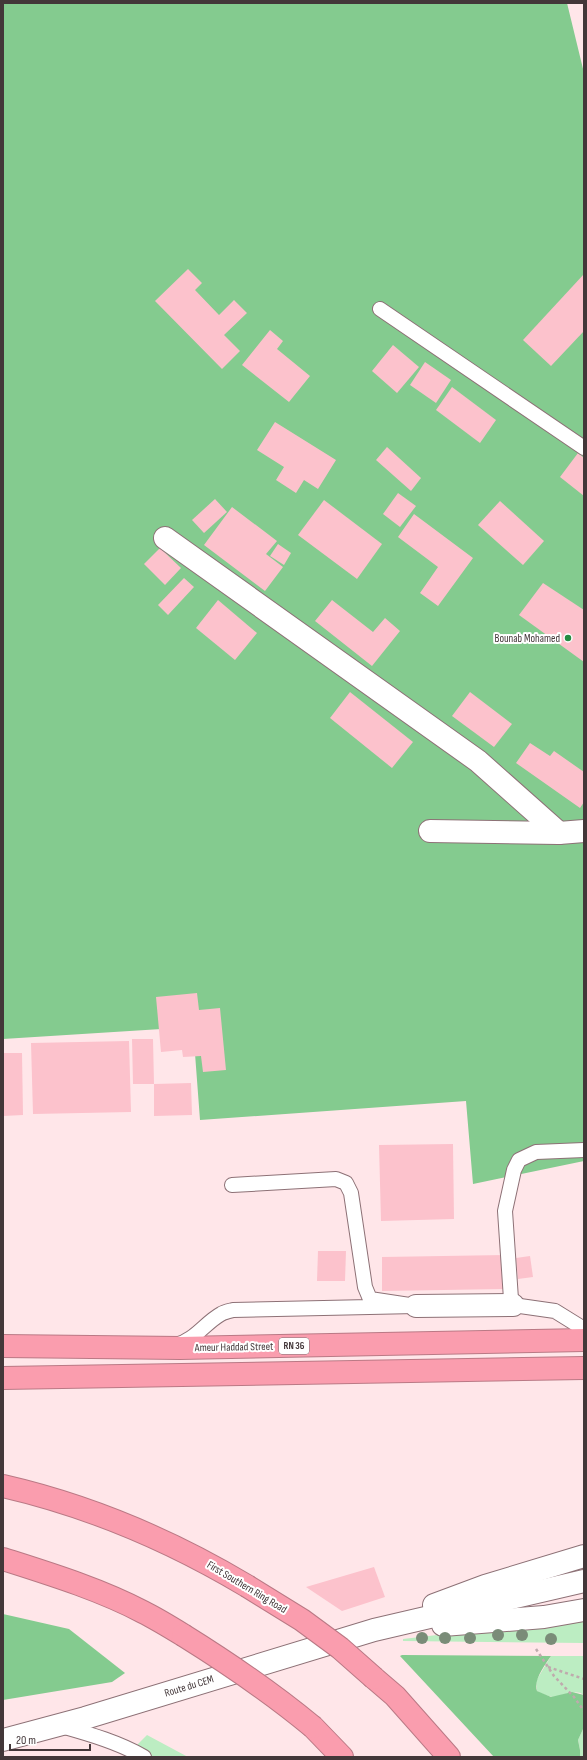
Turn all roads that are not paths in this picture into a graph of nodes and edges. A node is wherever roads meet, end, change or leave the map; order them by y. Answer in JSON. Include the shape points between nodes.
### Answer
{"nodes":[{"id":1,"x":380,"y":309,"type":"dead end"},
{"id":2,"x":584,"y":448,"type":"edge"},
{"id":3,"x":165,"y":538,"type":"dead end"},
{"id":4,"x":430,"y":831,"type":"dead end"},
{"id":5,"x":584,"y":831,"type":"edge"},
{"id":6,"x":559,"y":833,"type":"junction"},
{"id":7,"x":584,"y":1150,"type":"edge"},
{"id":8,"x":232,"y":1185,"type":"dead end"},
{"id":9,"x":513,"y":1305,"type":"junction"},
{"id":10,"x":416,"y":1306,"type":"junction"},
{"id":11,"x":584,"y":1328,"type":"edge"},
{"id":12,"x":584,"y":1340,"type":"edge"},
{"id":13,"x":3,"y":1346,"type":"edge"},
{"id":14,"x":164,"y":1347,"type":"junction"},
{"id":15,"x":584,"y":1368,"type":"edge"},
{"id":16,"x":3,"y":1378,"type":"edge"},
{"id":17,"x":3,"y":1486,"type":"edge"},
{"id":18,"x":584,"y":1556,"type":"edge"},
{"id":19,"x":3,"y":1559,"type":"edge"},
{"id":20,"x":584,"y":1581,"type":"edge"},
{"id":21,"x":584,"y":1610,"type":"edge"},
{"id":22,"x":374,"y":1630,"type":"junction"},
{"id":23,"x":395,"y":1696,"type":"junction"},
{"id":24,"x":59,"y":1725,"type":"junction"},
{"id":25,"x":3,"y":1740,"type":"edge"},
{"id":26,"x":144,"y":1757,"type":"edge"},
{"id":27,"x":342,"y":1757,"type":"edge"},
{"id":28,"x":449,"y":1757,"type":"edge"},
{"id":29,"x":465,"y":1757,"type":"edge"}],
"edges":[{"from":1,"to":2,"type":"lane"},
{"from":3,"to":6,"type":"main road","via":[[478,761]]},
{"from":4,"to":6,"type":"main road"},
{"from":5,"to":6,"type":"main road"},
{"from":7,"to":9,"type":"lane","via":[[536,1152],[519,1160],[514,1170],[504,1211]]},
{"from":8,"to":10,"type":"lane","via":[[336,1179],[346,1183],[351,1193],[365,1287],[370,1300]]},
{"from":9,"to":10,"type":"main road"},
{"from":9,"to":11,"type":"lane","via":[[555,1311]]},
{"from":10,"to":14,"type":"lane","via":[[233,1310],[221,1314],[189,1339]]},
{"from":12,"to":14,"type":"highway","name":"Ameur Haddad Street","number":"RN 36"},
{"from":13,"to":14,"type":"highway","name":"Ameur Haddad Street","number":"RN 36"},
{"from":15,"to":16,"type":"highway"},
{"from":17,"to":23,"type":"highway","name":"First Southern Ring Road","bridge":true,"via":[[65,1502],[126,1524],[177,1547],[302,1620],[340,1648]]},
{"from":18,"to":22,"type":"main road","via":[[445,1600]]},
{"from":19,"to":27,"type":"highway","bridge":true,"via":[[102,1594],[142,1612],[183,1635],[281,1701],[313,1727]]},
{"from":20,"to":22,"type":"main road"},
{"from":21,"to":22,"type":"main road","via":[[523,1619]]},
{"from":22,"to":24,"type":"main road","name":"Route du CEM"},
{"from":23,"to":28,"type":"highway","name":"First Southern Ring Road"},
{"from":23,"to":29,"type":"highway"},
{"from":24,"to":25,"type":"main road","name":"Route du CEM"},
{"from":24,"to":26,"type":"lane","via":[[99,1737]]}]}
